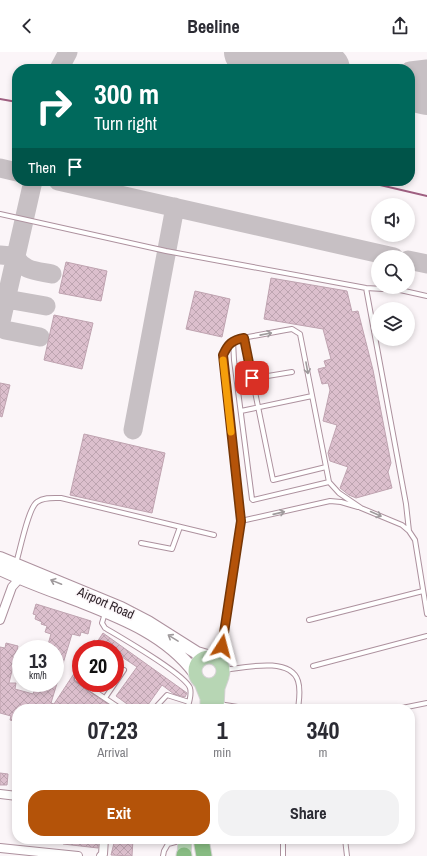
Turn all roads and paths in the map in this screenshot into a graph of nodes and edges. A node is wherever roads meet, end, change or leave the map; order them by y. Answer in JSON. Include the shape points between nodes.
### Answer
{"nodes":[{"id":1,"x":0,"y":214,"type":"edge"},
{"id":2,"x":366,"y":288,"type":"junction"},
{"id":3,"x":427,"y":296,"type":"edge"},
{"id":4,"x":244,"y":338,"type":"junction"},
{"id":5,"x":233,"y":341,"type":"junction"},
{"id":6,"x":292,"y":372,"type":"dead end"},
{"id":7,"x":252,"y":378,"type":"junction"},
{"id":8,"x":237,"y":381,"type":"junction"},
{"id":9,"x":312,"y":396,"type":"junction"},
{"id":10,"x":258,"y":407,"type":"junction"},
{"id":11,"x":241,"y":411,"type":"junction"},
{"id":12,"x":326,"y":467,"type":"junction"},
{"id":13,"x":329,"y":482,"type":"junction"},
{"id":14,"x":361,"y":508,"type":"junction"},
{"id":15,"x":241,"y":521,"type":"junction"},
{"id":16,"x":180,"y":527,"type":"junction"},
{"id":17,"x":409,"y":530,"type":"junction"},
{"id":18,"x":214,"y":535,"type":"dead end"},
{"id":19,"x":141,"y":543,"type":"dead end"},
{"id":20,"x":0,"y":558,"type":"edge"},
{"id":21,"x":16,"y":565,"type":"junction"},
{"id":22,"x":0,"y":570,"type":"edge"},
{"id":23,"x":20,"y":578,"type":"junction"},
{"id":24,"x":423,"y":591,"type":"junction"},
{"id":25,"x":105,"y":611,"type":"junction"},
{"id":26,"x":427,"y":614,"type":"edge"},
{"id":27,"x":0,"y":620,"type":"edge"},
{"id":28,"x":309,"y":620,"type":"dead end"},
{"id":29,"x":427,"y":636,"type":"edge"},
{"id":30,"x":207,"y":656,"type":"junction"},
{"id":31,"x":313,"y":666,"type":"dead end"},
{"id":32,"x":222,"y":670,"type":"junction"},
{"id":33,"x":198,"y":678,"type":"junction"},
{"id":34,"x":96,"y":692,"type":"edge"},
{"id":35,"x":109,"y":692,"type":"edge"},
{"id":36,"x":105,"y":698,"type":"junction"},
{"id":37,"x":189,"y":702,"type":"joint"},
{"id":38,"x":427,"y":703,"type":"edge"},
{"id":39,"x":114,"y":704,"type":"edge"},
{"id":40,"x":158,"y":704,"type":"edge"},
{"id":41,"x":212,"y":704,"type":"edge"},
{"id":42,"x":215,"y":704,"type":"edge"},
{"id":43,"x":298,"y":704,"type":"edge"},
{"id":44,"x":415,"y":705,"type":"edge"},
{"id":45,"x":0,"y":794,"type":"edge"},
{"id":46,"x":12,"y":795,"type":"edge"},
{"id":47,"x":103,"y":844,"type":"edge"},
{"id":48,"x":168,"y":844,"type":"edge"},
{"id":49,"x":185,"y":844,"type":"edge"},
{"id":50,"x":201,"y":844,"type":"edge"},
{"id":51,"x":283,"y":844,"type":"edge"},
{"id":52,"x":346,"y":844,"type":"edge"},
{"id":53,"x":0,"y":848,"type":"edge"},
{"id":54,"x":78,"y":856,"type":"edge"},
{"id":55,"x":101,"y":856,"type":"edge"},
{"id":56,"x":163,"y":856,"type":"edge"},
{"id":57,"x":184,"y":856,"type":"edge"},
{"id":58,"x":203,"y":856,"type":"edge"},
{"id":59,"x":283,"y":856,"type":"edge"},
{"id":60,"x":347,"y":856,"type":"edge"}],
"edges":[{"from":1,"to":2,"type":"lane","via":[[166,251]]},
{"from":2,"to":3,"type":"lane","via":[[400,290]]},
{"from":2,"to":17,"type":"lane"},
{"from":4,"to":5,"type":"lane"},
{"from":4,"to":7,"type":"lane"},
{"from":4,"to":9,"type":"lane","one_way":true,"via":[[286,330],[297,331],[302,338]]},
{"from":5,"to":8,"type":"lane"},
{"from":5,"to":15,"type":"lane","via":[[223,355]]},
{"from":6,"to":7,"type":"lane"},
{"from":7,"to":8,"type":"lane"},
{"from":7,"to":10,"type":"lane"},
{"from":8,"to":11,"type":"lane"},
{"from":9,"to":10,"type":"lane"},
{"from":9,"to":12,"type":"lane"},
{"from":10,"to":11,"type":"lane"},
{"from":10,"to":12,"type":"lane","via":[[272,480]]},
{"from":11,"to":13,"type":"lane","via":[[253,500]]},
{"from":12,"to":13,"type":"lane"},
{"from":13,"to":14,"type":"lane","via":[[339,493]]},
{"from":15,"to":14,"type":"lane","one_way":true,"via":[[330,501]]},
{"from":14,"to":17,"type":"lane","one_way":true},
{"from":15,"to":32,"type":"lane"},
{"from":16,"to":18,"type":"lane"},
{"from":16,"to":19,"type":"lane","via":[[172,549]]},
{"from":16,"to":21,"type":"lane","via":[[66,500],[44,498],[36,503],[30,513]]},
{"from":17,"to":24,"type":"lane","via":[[415,540]]},
{"from":20,"to":21,"type":"main road","name":"Airport Road"},
{"from":30,"to":21,"type":"main road","name":"Airport Road","one_way":true,"via":[[197,653],[121,608]]},
{"from":22,"to":23,"type":"main road","name":"Airport Road"},
{"from":23,"to":25,"type":"main road","name":"Airport Road"},
{"from":23,"to":27,"type":"street","via":[[12,587]]},
{"from":24,"to":26,"type":"lane"},
{"from":24,"to":28,"type":"lane"},
{"from":25,"to":33,"type":"main road","name":"Airport Road","via":[[146,631],[180,655]]},
{"from":25,"to":37,"type":"lane","via":[[103,626],[172,670],[190,687]]},
{"from":29,"to":31,"type":"lane"},
{"from":30,"to":32,"type":"main road","via":[[212,656]]},
{"from":30,"to":33,"type":"main road","via":[[196,665]]},
{"from":32,"to":33,"type":"main road","via":[[216,683],[212,685],[207,685]]},
{"from":32,"to":42,"type":"main road"},
{"from":32,"to":43,"type":"lane","via":[[273,665],[290,671],[299,683]]},
{"from":33,"to":41,"type":"main road","name":"Airport Road"},
{"from":34,"to":36,"type":"lane"},
{"from":35,"to":36,"type":"lane"},
{"from":36,"to":39,"type":"lane"},
{"from":37,"to":40,"type":"lane","via":[[167,695]]},
{"from":38,"to":44,"type":"lane"},
{"from":45,"to":46,"type":"street"},
{"from":47,"to":55,"type":"street"},
{"from":48,"to":56,"type":"lane"},
{"from":49,"to":57,"type":"main road"},
{"from":50,"to":58,"type":"highway"},
{"from":51,"to":59,"type":"lane"},
{"from":52,"to":60,"type":"lane"},
{"from":53,"to":54,"type":"street"}]}
